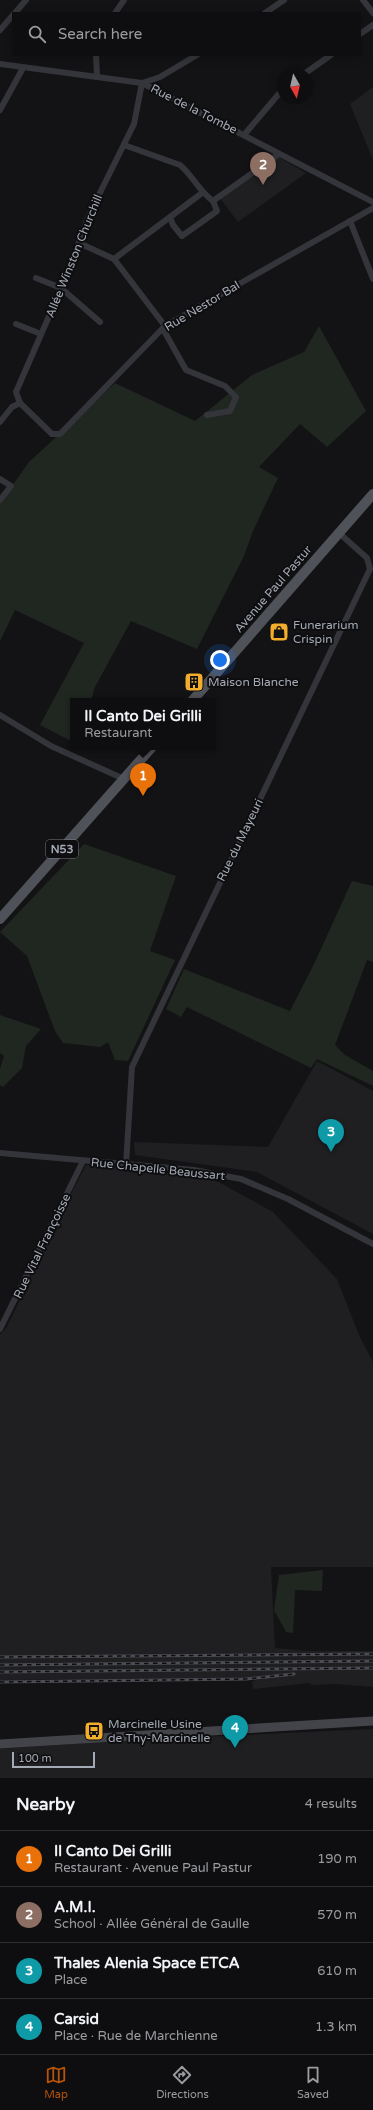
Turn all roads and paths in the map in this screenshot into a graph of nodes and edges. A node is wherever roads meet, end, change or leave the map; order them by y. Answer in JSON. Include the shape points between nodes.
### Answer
{"nodes":[{"id":1,"x":26,"y":0,"type":"edge"},
{"id":2,"x":124,"y":0,"type":"edge"},
{"id":3,"x":284,"y":0,"type":"edge"},
{"id":4,"x":363,"y":0,"type":"edge"},
{"id":5,"x":16,"y":12,"type":"edge"},
{"id":6,"x":116,"y":12,"type":"edge"},
{"id":7,"x":266,"y":12,"type":"edge"},
{"id":8,"x":373,"y":13,"type":"edge"},
{"id":9,"x":12,"y":16,"type":"edge"},
{"id":10,"x":373,"y":25,"type":"edge"},
{"id":11,"x":0,"y":30,"type":"edge"},
{"id":12,"x":361,"y":33,"type":"edge"},
{"id":13,"x":96,"y":56,"type":"edge"},
{"id":14,"x":195,"y":56,"type":"edge"},
{"id":15,"x":330,"y":56,"type":"edge"},
{"id":16,"x":0,"y":64,"type":"edge"},
{"id":17,"x":23,"y":68,"type":"junction"},
{"id":18,"x":313,"y":68,"type":"edge"},
{"id":19,"x":97,"y":77,"type":"junction"},
{"id":20,"x":142,"y":83,"type":"junction"},
{"id":21,"x":277,"y":96,"type":"edge"},
{"id":22,"x":0,"y":110,"type":"edge"},
{"id":23,"x":244,"y":135,"type":"junction"},
{"id":24,"x":124,"y":145,"type":"junction"},
{"id":25,"x":279,"y":154,"type":"junction"},
{"id":26,"x":202,"y":193,"type":"junction"},
{"id":27,"x":213,"y":200,"type":"junction"},
{"id":28,"x":373,"y":202,"type":"edge"},
{"id":29,"x":373,"y":208,"type":"edge"},
{"id":30,"x":170,"y":217,"type":"junction"},
{"id":31,"x":350,"y":221,"type":"junction"},
{"id":32,"x":79,"y":243,"type":"junction"},
{"id":33,"x":114,"y":259,"type":"junction"},
{"id":34,"x":36,"y":278,"type":"dead end"},
{"id":35,"x":373,"y":279,"type":"edge"},
{"id":36,"x":61,"y":288,"type":"junction"},
{"id":37,"x":100,"y":322,"type":"dead end"},
{"id":38,"x":16,"y":324,"type":"dead end"},
{"id":39,"x":164,"y":328,"type":"junction"},
{"id":40,"x":41,"y":334,"type":"junction"},
{"id":41,"x":20,"y":403,"type":"junction"},
{"id":42,"x":207,"y":415,"type":"dead end"},
{"id":43,"x":0,"y":422,"type":"edge"},
{"id":44,"x":0,"y":479,"type":"edge"},
{"id":45,"x":373,"y":494,"type":"edge"},
{"id":46,"x":0,"y":500,"type":"edge"},
{"id":47,"x":339,"y":533,"type":"junction"},
{"id":48,"x":195,"y":698,"type":"edge"},
{"id":49,"x":0,"y":715,"type":"edge"},
{"id":50,"x":149,"y":750,"type":"edge"},
{"id":51,"x":124,"y":779,"type":"junction"},
{"id":52,"x":0,"y":919,"type":"edge"},
{"id":53,"x":0,"y":1153,"type":"edge"},
{"id":54,"x":83,"y":1162,"type":"junction"},
{"id":55,"x":126,"y":1165,"type":"junction"},
{"id":56,"x":373,"y":1244,"type":"edge"},
{"id":57,"x":0,"y":1329,"type":"edge"},
{"id":58,"x":373,"y":1721,"type":"edge"},
{"id":59,"x":0,"y":1744,"type":"edge"}],
"edges":[{"from":1,"to":5,"type":"street"},
{"from":2,"to":6,"type":"street"},
{"from":3,"to":7,"type":"street"},
{"from":4,"to":8,"type":"street"},
{"from":9,"to":11,"type":"street"},
{"from":10,"to":12,"type":"street"},
{"from":13,"to":19,"type":"street"},
{"from":14,"to":20,"type":"street","via":[[160,77]]},
{"from":15,"to":18,"type":"street"},
{"from":16,"to":17,"type":"street","name":"Rue de la Tombe"},
{"from":17,"to":19,"type":"street","name":"Rue de la Tombe"},
{"from":17,"to":22,"type":"street"},
{"from":19,"to":20,"type":"street","name":"Rue de la Tombe"},
{"from":20,"to":23,"type":"street","name":"Rue de la Tombe"},
{"from":20,"to":24,"type":"street","name":"Allée Winston Churchill","via":[[134,124]]},
{"from":21,"to":23,"type":"street"},
{"from":23,"to":25,"type":"street","name":"Rue de la Tombe"},
{"from":24,"to":26,"type":"street","via":[[180,165]]},
{"from":24,"to":32,"type":"street","name":"Allée Winston Churchill","via":[[88,217]]},
{"from":25,"to":27,"type":"street"},
{"from":25,"to":28,"type":"street","name":"Rue de la Tombe"},
{"from":26,"to":27,"type":"street"},
{"from":26,"to":30,"type":"street"},
{"from":27,"to":30,"type":"street","via":[[217,211],[182,236]]},
{"from":29,"to":31,"type":"street","name":"Rue Nestor Bal"},
{"from":30,"to":33,"type":"street"},
{"from":31,"to":35,"type":"street"},
{"from":31,"to":39,"type":"street","name":"Rue Nestor Bal"},
{"from":32,"to":33,"type":"street"},
{"from":32,"to":36,"type":"street","name":"Allée Winston Churchill"},
{"from":33,"to":39,"type":"street"},
{"from":34,"to":36,"type":"street"},
{"from":36,"to":37,"type":"street"},
{"from":36,"to":40,"type":"street","name":"Allée Winston Churchill"},
{"from":38,"to":40,"type":"street"},
{"from":39,"to":41,"type":"street","name":"Rue Nestor Bal","via":[[60,434],[52,434]]},
{"from":39,"to":42,"type":"street","via":[[186,370],[225,386],[236,396],[230,411]]},
{"from":40,"to":41,"type":"street","name":"Allée Winston Churchill","via":[[16,392]]},
{"from":41,"to":43,"type":"street","via":[[12,407]]},
{"from":44,"to":46,"type":"street","via":[[11,486]]},
{"from":45,"to":47,"type":"main road","name":"Avenue Paul Pastur"},
{"from":47,"to":48,"type":"main road","name":"Avenue Paul Pastur"},
{"from":47,"to":55,"type":"street","name":"Rue du Mayeuri","via":[[367,558],[370,569],[132,1067]]},
{"from":49,"to":51,"type":"street","via":[[52,746]]},
{"from":50,"to":51,"type":"main road","number":"N53"},
{"from":51,"to":52,"type":"main road","number":"N53"},
{"from":53,"to":54,"type":"street","name":"Rue Chapelle Beaussart"},
{"from":54,"to":55,"type":"street","name":"Rue Chapelle Beaussart"},
{"from":54,"to":57,"type":"street","name":"Rue Vital Françoisse"},
{"from":55,"to":56,"type":"street","name":"Rue Chapelle Beaussart","via":[[194,1170],[241,1179],[288,1198]]},
{"from":58,"to":59,"type":"main road"}]}
